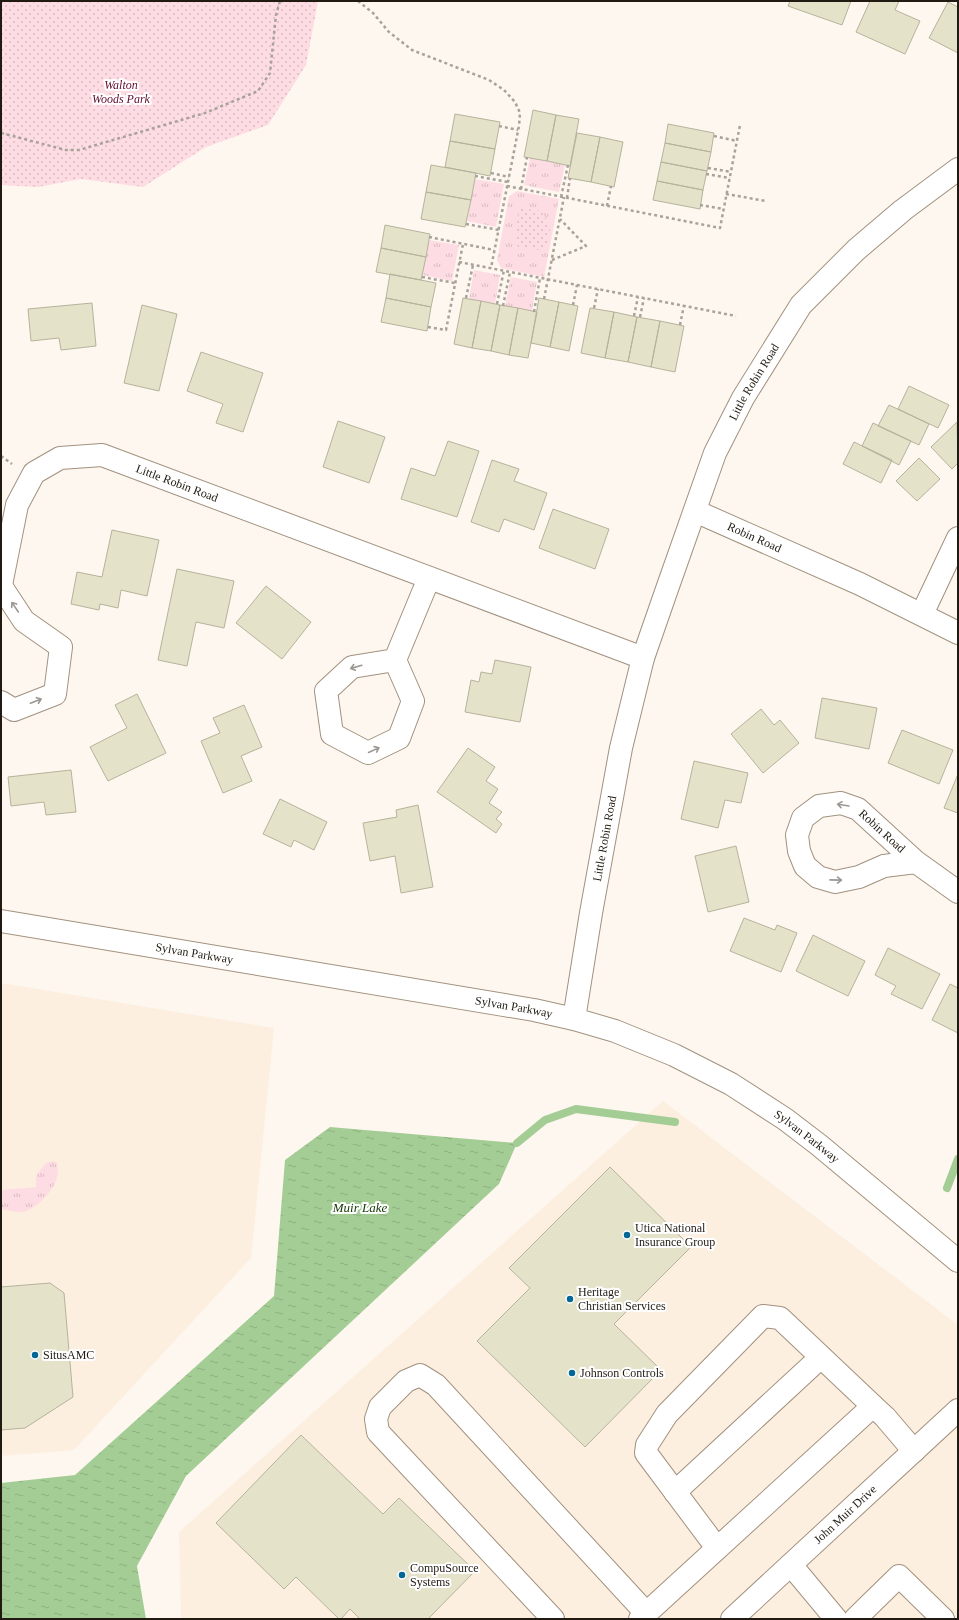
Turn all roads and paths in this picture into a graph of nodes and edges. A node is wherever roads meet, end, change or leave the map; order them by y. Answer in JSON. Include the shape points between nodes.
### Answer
{"nodes":[{"id":1,"x":280,"y":1,"type":"edge"},
{"id":2,"x":358,"y":1,"type":"edge"},
{"id":3,"x":740,"y":125,"type":"dead end"},
{"id":4,"x":499,"y":126,"type":"dead end"},
{"id":5,"x":518,"y":130,"type":"junction"},
{"id":6,"x":1,"y":133,"type":"edge"},
{"id":7,"x":714,"y":136,"type":"dead end"},
{"id":8,"x":737,"y":141,"type":"junction"},
{"id":9,"x":527,"y":157,"type":"dead end"},
{"id":10,"x":568,"y":165,"type":"dead end"},
{"id":11,"x":708,"y":168,"type":"dead end"},
{"id":12,"x":958,"y":169,"type":"edge"},
{"id":13,"x":731,"y":172,"type":"junction"},
{"id":14,"x":490,"y":173,"type":"dead end"},
{"id":15,"x":706,"y":174,"type":"dead end"},
{"id":16,"x":475,"y":176,"type":"dead end"},
{"id":17,"x":509,"y":177,"type":"junction"},
{"id":18,"x":570,"y":178,"type":"dead end"},
{"id":19,"x":730,"y":178,"type":"junction"},
{"id":20,"x":508,"y":182,"type":"junction"},
{"id":21,"x":507,"y":186,"type":"junction"},
{"id":22,"x":611,"y":186,"type":"dead end"},
{"id":23,"x":521,"y":189,"type":"junction"},
{"id":24,"x":726,"y":194,"type":"junction"},
{"id":25,"x":564,"y":197,"type":"junction"},
{"id":26,"x":766,"y":201,"type":"dead end"},
{"id":27,"x":700,"y":205,"type":"dead end"},
{"id":28,"x":607,"y":206,"type":"junction"},
{"id":29,"x":723,"y":209,"type":"junction"},
{"id":30,"x":560,"y":218,"type":"junction"},
{"id":31,"x":466,"y":224,"type":"dead end"},
{"id":32,"x":499,"y":230,"type":"junction"},
{"id":33,"x":430,"y":238,"type":"dead end"},
{"id":34,"x":463,"y":244,"type":"junction"},
{"id":35,"x":494,"y":250,"type":"junction"},
{"id":36,"x":552,"y":260,"type":"junction"},
{"id":37,"x":459,"y":262,"type":"junction"},
{"id":38,"x":473,"y":265,"type":"junction"},
{"id":39,"x":491,"y":268,"type":"junction"},
{"id":40,"x":504,"y":270,"type":"junction"},
{"id":41,"x":510,"y":272,"type":"junction"},
{"id":42,"x":422,"y":277,"type":"dead end"},
{"id":43,"x":540,"y":278,"type":"junction"},
{"id":44,"x":548,"y":279,"type":"junction"},
{"id":45,"x":455,"y":284,"type":"junction"},
{"id":46,"x":577,"y":285,"type":"junction"},
{"id":47,"x":598,"y":289,"type":"junction"},
{"id":48,"x":638,"y":297,"type":"junction"},
{"id":49,"x":466,"y":298,"type":"dead end"},
{"id":50,"x":644,"y":298,"type":"junction"},
{"id":51,"x":544,"y":299,"type":"dead end"},
{"id":52,"x":497,"y":304,"type":"dead end"},
{"id":53,"x":573,"y":305,"type":"dead end"},
{"id":54,"x":684,"y":305,"type":"junction"},
{"id":55,"x":503,"y":306,"type":"dead end"},
{"id":56,"x":594,"y":308,"type":"dead end"},
{"id":57,"x":534,"y":312,"type":"dead end"},
{"id":58,"x":634,"y":316,"type":"dead end"},
{"id":59,"x":736,"y":316,"type":"dead end"},
{"id":60,"x":640,"y":317,"type":"dead end"},
{"id":61,"x":680,"y":325,"type":"dead end"},
{"id":62,"x":428,"y":327,"type":"dead end"},
{"id":63,"x":695,"y":511,"type":"junction"},
{"id":64,"x":958,"y":538,"type":"edge"},
{"id":65,"x":429,"y":578,"type":"junction"},
{"id":66,"x":1,"y":586,"type":"edge"},
{"id":67,"x":922,"y":614,"type":"junction"},
{"id":68,"x":958,"y":633,"type":"edge"},
{"id":69,"x":643,"y":658,"type":"junction"},
{"id":70,"x":395,"y":660,"type":"junction"},
{"id":71,"x":1,"y":702,"type":"edge"},
{"id":72,"x":916,"y":862,"type":"junction"},
{"id":73,"x":958,"y":892,"type":"edge"},
{"id":74,"x":1,"y":921,"type":"edge"},
{"id":75,"x":574,"y":1020,"type":"junction"},
{"id":76,"x":958,"y":1261,"type":"edge"},
{"id":77,"x":821,"y":1357,"type":"junction"},
{"id":78,"x":873,"y":1406,"type":"junction"},
{"id":79,"x":958,"y":1410,"type":"edge"},
{"id":80,"x":914,"y":1451,"type":"junction"},
{"id":81,"x":675,"y":1492,"type":"junction"},
{"id":82,"x":717,"y":1548,"type":"junction"},
{"id":83,"x":791,"y":1565,"type":"junction"},
{"id":84,"x":643,"y":1616,"type":"edge"},
{"id":85,"x":553,"y":1619,"type":"edge"},
{"id":86,"x":732,"y":1619,"type":"edge"},
{"id":87,"x":836,"y":1619,"type":"edge"},
{"id":88,"x":855,"y":1619,"type":"edge"},
{"id":89,"x":942,"y":1619,"type":"edge"}],
"edges":[{"from":1,"to":6,"type":"path","via":[[276,15],[270,74],[258,91],[205,113],[79,150],[66,150]]},
{"from":2,"to":5,"type":"path","via":[[373,13],[389,32],[412,50],[489,80],[504,90],[515,102],[520,113]]},
{"from":3,"to":8,"type":"path"},
{"from":4,"to":5,"type":"path"},
{"from":5,"to":17,"type":"path"},
{"from":7,"to":8,"type":"path"},
{"from":8,"to":13,"type":"path"},
{"from":9,"to":23,"type":"path"},
{"from":10,"to":25,"type":"path"},
{"from":11,"to":13,"type":"path"},
{"from":12,"to":63,"type":"street","name":"Little Robin Road","via":[[903,210],[856,250],[801,305],[743,398],[715,454]]},
{"from":13,"to":19,"type":"path"},
{"from":14,"to":17,"type":"path"},
{"from":15,"to":19,"type":"path"},
{"from":16,"to":20,"type":"path"},
{"from":17,"to":20,"type":"path"},
{"from":18,"to":25,"type":"path"},
{"from":19,"to":24,"type":"path"},
{"from":20,"to":21,"type":"path"},
{"from":21,"to":23,"type":"path"},
{"from":21,"to":32,"type":"path"},
{"from":22,"to":28,"type":"path"},
{"from":23,"to":25,"type":"path"},
{"from":24,"to":26,"type":"path"},
{"from":24,"to":29,"type":"path"},
{"from":25,"to":28,"type":"path"},
{"from":25,"to":30,"type":"path"},
{"from":27,"to":29,"type":"path"},
{"from":28,"to":29,"type":"path","via":[[720,228]]},
{"from":30,"to":36,"type":"path"},
{"from":30,"to":36,"type":"path","via":[[586,246]]},
{"from":31,"to":32,"type":"path"},
{"from":32,"to":35,"type":"path"},
{"from":33,"to":34,"type":"path"},
{"from":34,"to":35,"type":"path"},
{"from":34,"to":37,"type":"path"},
{"from":35,"to":39,"type":"path"},
{"from":36,"to":44,"type":"path"},
{"from":37,"to":38,"type":"path"},
{"from":37,"to":45,"type":"path"},
{"from":38,"to":39,"type":"path"},
{"from":38,"to":49,"type":"path"},
{"from":39,"to":40,"type":"path"},
{"from":40,"to":41,"type":"path"},
{"from":40,"to":52,"type":"path"},
{"from":41,"to":43,"type":"path"},
{"from":41,"to":55,"type":"path"},
{"from":42,"to":45,"type":"path"},
{"from":43,"to":44,"type":"path"},
{"from":43,"to":57,"type":"path"},
{"from":44,"to":46,"type":"path"},
{"from":44,"to":51,"type":"path"},
{"from":45,"to":62,"type":"path","via":[[446,330]]},
{"from":46,"to":47,"type":"path"},
{"from":46,"to":53,"type":"path"},
{"from":47,"to":48,"type":"path"},
{"from":47,"to":56,"type":"path"},
{"from":48,"to":50,"type":"path"},
{"from":48,"to":58,"type":"path"},
{"from":50,"to":54,"type":"path"},
{"from":50,"to":60,"type":"path"},
{"from":54,"to":59,"type":"path"},
{"from":54,"to":61,"type":"path"},
{"from":63,"to":67,"type":"street","name":"Robin Road"},
{"from":63,"to":69,"type":"street","name":"Little Robin Road"},
{"from":64,"to":67,"type":"street"},
{"from":65,"to":66,"type":"street","name":"Little Robin Road","via":[[102,455],[60,458],[34,473],[17,505]]},
{"from":65,"to":69,"type":"street","name":"Little Robin Road"},
{"from":65,"to":70,"type":"street"},
{"from":71,"to":66,"type":"street","name":"Little Robin Road","one_way":true,"via":[[14,710],[55,694],[61,647],[24,620]]},
{"from":67,"to":68,"type":"street","name":"Robin Road"},
{"from":69,"to":75,"type":"street","name":"Little Robin Road","via":[[621,748]]},
{"from":70,"to":70,"type":"street","one_way":true,"via":[[352,667],[326,691],[332,734],[368,753],[399,738],[413,701]]},
{"from":72,"to":72,"type":"street","name":"Robin Road","one_way":true,"via":[[858,809],[840,803],[818,806],[803,818],[797,835],[799,851],[805,866],[818,877],[835,882],[859,877],[884,866]]},
{"from":72,"to":73,"type":"street","name":"Robin Road"},
{"from":74,"to":75,"type":"street","name":"Sylvan Parkway","via":[[534,1010]]},
{"from":75,"to":76,"type":"street","name":"Sylvan Parkway","via":[[615,1031],[674,1055],[731,1084],[819,1145]]},
{"from":77,"to":78,"type":"street"},
{"from":77,"to":81,"type":"street"},
{"from":77,"to":81,"type":"street","via":[[780,1318],[763,1316],[667,1414],[647,1445],[646,1454]]},
{"from":78,"to":80,"type":"street"},
{"from":78,"to":82,"type":"street"},
{"from":79,"to":80,"type":"street","name":"John Muir Drive"},
{"from":80,"to":83,"type":"street","name":"John Muir Drive"},
{"from":81,"to":82,"type":"street"},
{"from":82,"to":84,"type":"street"},
{"from":83,"to":86,"type":"street","name":"John Muir Drive"},
{"from":83,"to":87,"type":"street"},
{"from":84,"to":85,"type":"street","via":[[436,1385],[420,1375],[406,1381],[380,1407],[376,1419],[378,1432]]},
{"from":88,"to":89,"type":"street","via":[[899,1576]]}]}
